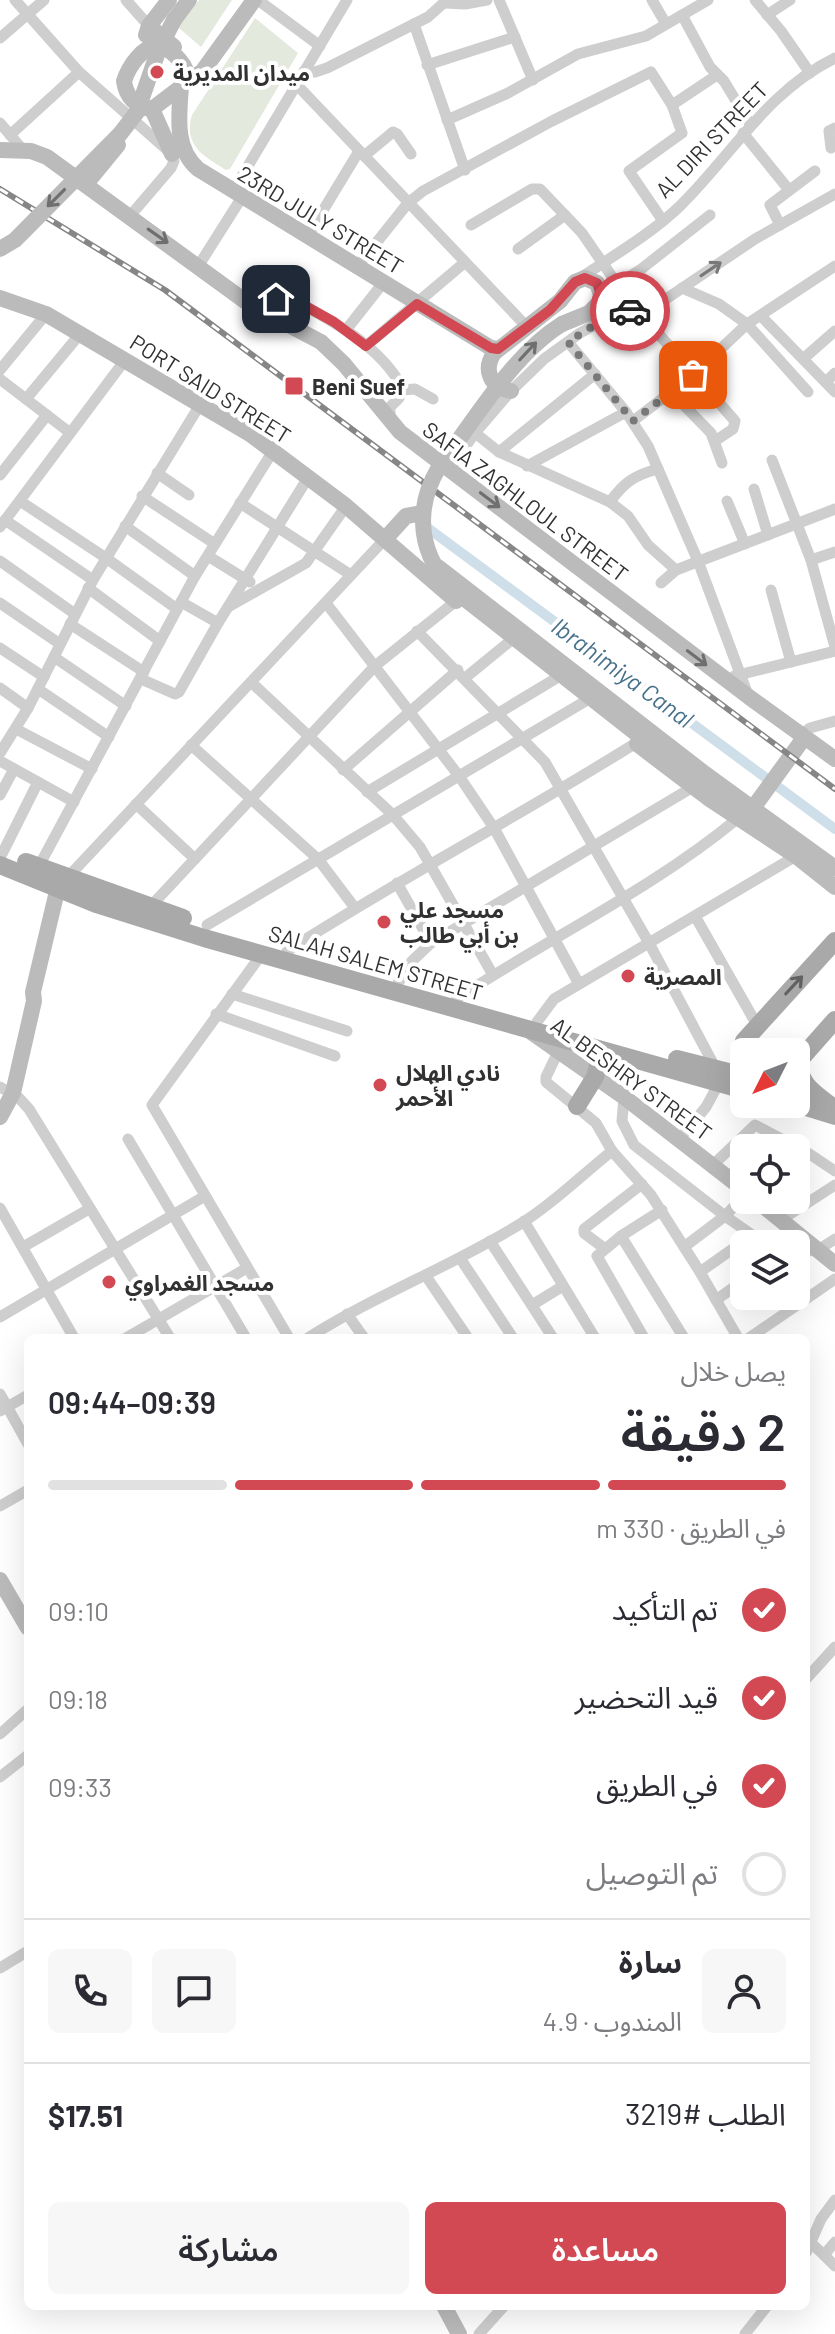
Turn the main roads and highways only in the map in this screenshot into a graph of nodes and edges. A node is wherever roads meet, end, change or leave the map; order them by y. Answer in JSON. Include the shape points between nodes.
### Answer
{"nodes":[{"id":1,"x":169,"y":0,"type":"edge"},
{"id":2,"x":189,"y":0,"type":"edge"},
{"id":3,"x":256,"y":0,"type":"edge"},
{"id":4,"x":149,"y":26,"type":"junction"},
{"id":5,"x":149,"y":46,"type":"junction"},
{"id":6,"x":202,"y":72,"type":"junction"},
{"id":7,"x":183,"y":84,"type":"junction"},
{"id":8,"x":136,"y":110,"type":"junction"},
{"id":9,"x":0,"y":150,"type":"edge"},
{"id":10,"x":172,"y":154,"type":"road end"},
{"id":11,"x":82,"y":182,"type":"junction"},
{"id":12,"x":0,"y":249,"type":"edge"},
{"id":13,"x":0,"y":298,"type":"edge"},
{"id":14,"x":498,"y":349,"type":"junction"},
{"id":15,"x":503,"y":388,"type":"road end"},
{"id":16,"x":423,"y":513,"type":"dead end"},
{"id":17,"x":389,"y":534,"type":"junction"},
{"id":18,"x":569,"y":667,"type":"junction"},
{"id":19,"x":555,"y":679,"type":"junction"},
{"id":20,"x":802,"y":735,"type":"junction"},
{"id":21,"x":835,"y":759,"type":"edge"},
{"id":22,"x":758,"y":801,"type":"junction"},
{"id":23,"x":792,"y":848,"type":"junction"},
{"id":24,"x":821,"y":856,"type":"junction"},
{"id":25,"x":1,"y":857,"type":"edge"},
{"id":26,"x":835,"y":868,"type":"edge"},
{"id":27,"x":64,"y":885,"type":"junction"},
{"id":28,"x":835,"y":887,"type":"edge"},
{"id":29,"x":835,"y":941,"type":"edge"},
{"id":30,"x":835,"y":1020,"type":"edge"},
{"id":31,"x":534,"y":1027,"type":"junction"},
{"id":32,"x":747,"y":1038,"type":"edge"},
{"id":33,"x":810,"y":1048,"type":"edge"},
{"id":34,"x":602,"y":1051,"type":"junction"},
{"id":35,"x":718,"y":1076,"type":"junction"},
{"id":36,"x":730,"y":1076,"type":"edge"},
{"id":37,"x":595,"y":1077,"type":"junction"},
{"id":38,"x":730,"y":1082,"type":"edge"},
{"id":39,"x":810,"y":1089,"type":"edge"},
{"id":40,"x":6,"y":1090,"type":"edge"},
{"id":41,"x":577,"y":1106,"type":"road end"},
{"id":42,"x":810,"y":1108,"type":"edge"},
{"id":43,"x":835,"y":1109,"type":"edge"},
{"id":44,"x":835,"y":1116,"type":"edge"},
{"id":45,"x":0,"y":1117,"type":"edge"},
{"id":46,"x":730,"y":1180,"type":"edge"},
{"id":47,"x":774,"y":1214,"type":"edge"},
{"id":48,"x":835,"y":1264,"type":"edge"},
{"id":49,"x":2,"y":1587,"type":"edge"},
{"id":50,"x":24,"y":1622,"type":"edge"},
{"id":51,"x":444,"y":2310,"type":"edge"},
{"id":52,"x":445,"y":2310,"type":"edge"},
{"id":53,"x":450,"y":2334,"type":"edge"},
{"id":54,"x":459,"y":2334,"type":"edge"}],
"edges":[{"from":1,"to":4,"type":"main road"},
{"from":2,"to":12,"type":"main road","one_way":true,"bridge":true,"via":[[159,49],[137,112],[15,240]]},
{"from":3,"to":6,"type":"main road"},
{"from":4,"to":5,"type":"main road"},
{"from":4,"to":6,"type":"main road"},
{"from":5,"to":7,"type":"main road","via":[[162,46],[183,64]]},
{"from":5,"to":8,"type":"main road","via":[[125,76]]},
{"from":6,"to":7,"type":"main road"},
{"from":7,"to":8,"type":"main road"},
{"from":7,"to":14,"type":"main road","name":"23RD JULY STREET","via":[[179,132],[198,169]]},
{"from":8,"to":10,"type":"main road"},
{"from":8,"to":11,"type":"main road"},
{"from":9,"to":11,"type":"main road","name":"SAFIA ZAGHLOUL STREET","via":[[47,157]]},
{"from":11,"to":20,"type":"main road","name":"SAFIA ZAGHLOUL STREET","one_way":true,"via":[[265,314],[321,342],[392,425],[733,676],[749,697]]},
{"from":13,"to":17,"type":"main road","name":"PORT SAID STREET","via":[[46,314],[201,403]]},
{"from":14,"to":15,"type":"main road","via":[[488,367],[490,377]]},
{"from":23,"to":14,"type":"main road","name":"AL DIRI STREET","one_way":true,"bridge":true,"via":[[679,767],[456,592],[437,569],[423,530],[423,508],[439,467],[539,339],[599,303],[597,283],[579,279],[560,301]]},
{"from":16,"to":17,"type":"main road","via":[[406,516]]},
{"from":17,"to":18,"type":"main road","name":"PORT SAID STREET"},
{"from":17,"to":19,"type":"main road","name":"PORT SAID STREET","via":[[456,601]]},
{"from":18,"to":19,"type":"main road","via":[[558,671]]},
{"from":18,"to":22,"type":"main road","name":"PORT SAID STREET","via":[[675,751]]},
{"from":19,"to":23,"type":"main road","name":"PORT SAID STREET","via":[[737,819]]},
{"from":20,"to":21,"type":"main road","name":"SAFIA ZAGHLOUL STREET"},
{"from":20,"to":22,"type":"main road"},
{"from":22,"to":24,"type":"main road","name":"PORT SAID STREET"},
{"from":23,"to":24,"type":"main road"},
{"from":23,"to":28,"type":"main road","name":"PORT SAID STREET"},
{"from":24,"to":26,"type":"main road","name":"PORT SAID STREET"},
{"from":25,"to":27,"type":"main road","name":"SALAH SALEM STREET"},
{"from":25,"to":27,"type":"main road","name":"SALAH SALEM STREET","via":[[39,866]]},
{"from":27,"to":31,"type":"main road","name":"SALAH SALEM STREET","via":[[456,999]]},
{"from":27,"to":31,"type":"main road","name":"SALAH SALEM STREET","via":[[111,909],[261,955]]},
{"from":27,"to":40,"type":"main road"},
{"from":32,"to":29,"type":"main road","one_way":true},
{"from":30,"to":33,"type":"main road"},
{"from":31,"to":34,"type":"main road","name":"SALAH SALEM STREET"},
{"from":31,"to":35,"type":"main road","name":"SALAH SALEM STREET"},
{"from":31,"to":37,"type":"main road","name":"AL BESHRY STREET","via":[[558,1052]]},
{"from":34,"to":35,"type":"main road","name":"SALAH SALEM STREET"},
{"from":34,"to":37,"type":"main road"},
{"from":35,"to":36,"type":"main road","name":"SALAH SALEM STREET"},
{"from":35,"to":38,"type":"main road","name":"SALAH SALEM STREET"},
{"from":37,"to":41,"type":"main road"},
{"from":37,"to":46,"type":"main road","name":"AL BESHRY STREET"},
{"from":39,"to":43,"type":"main road"},
{"from":40,"to":45,"type":"main road"},
{"from":42,"to":44,"type":"main road"},
{"from":47,"to":48,"type":"main road"},
{"from":49,"to":50,"type":"main road"},
{"from":51,"to":53,"type":"main road"},
{"from":52,"to":54,"type":"main road"}]}
